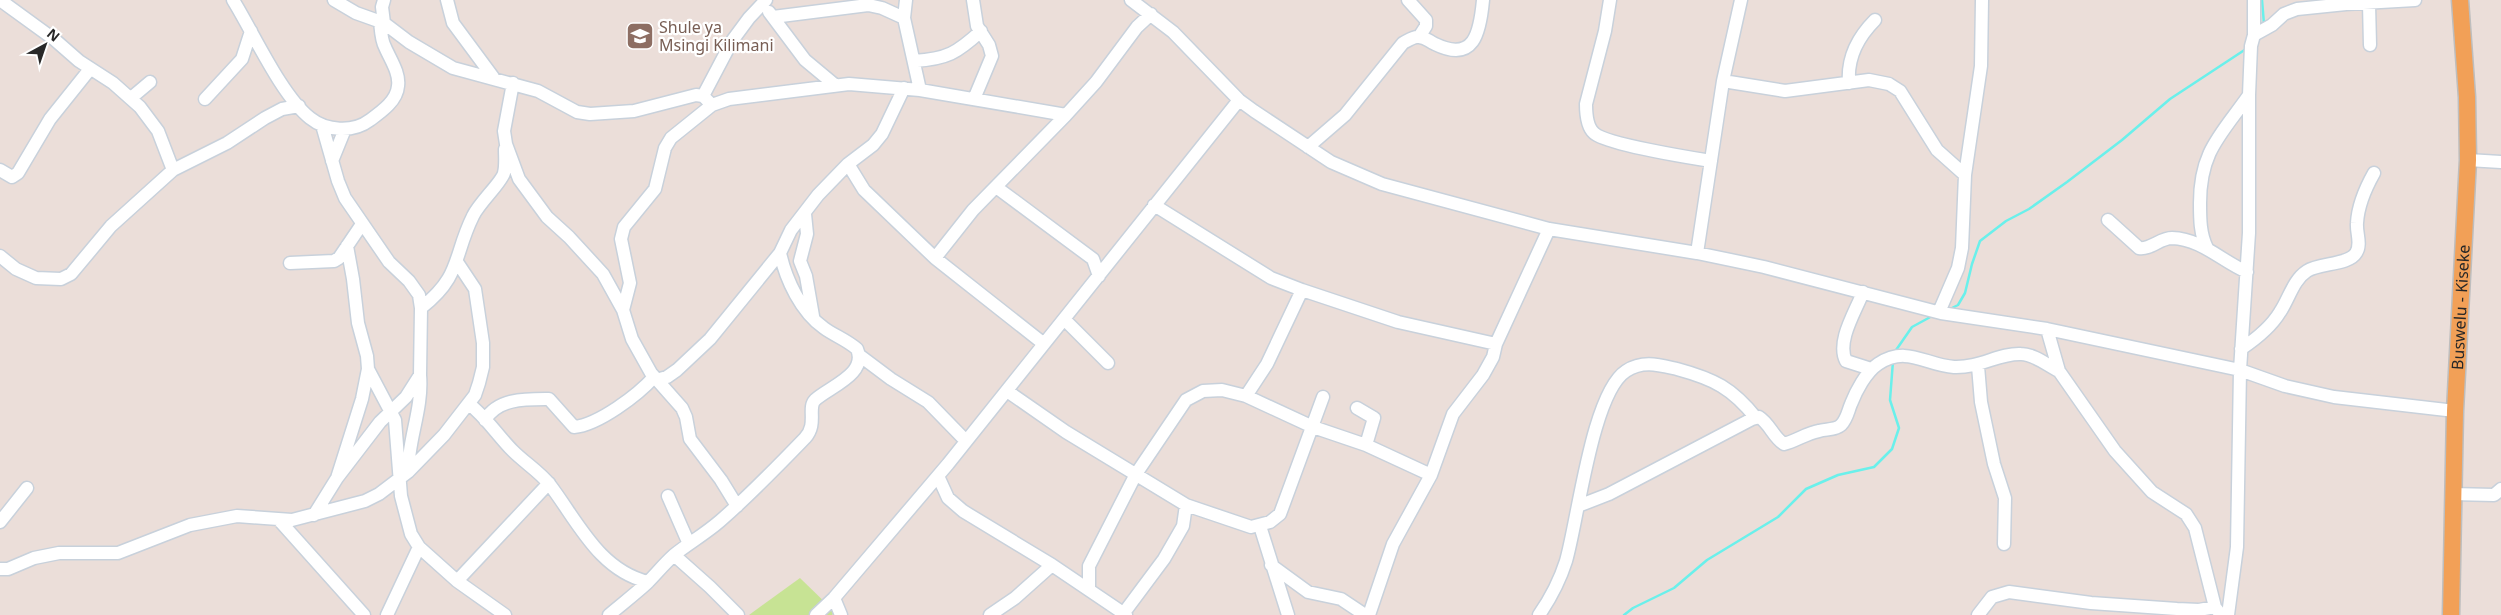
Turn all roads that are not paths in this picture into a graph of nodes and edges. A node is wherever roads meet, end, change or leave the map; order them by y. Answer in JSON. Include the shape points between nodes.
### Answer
{"nodes":[{"id":1,"x":0,"y":0,"type":"edge"},
{"id":2,"x":233,"y":0,"type":"edge"},
{"id":3,"x":334,"y":0,"type":"edge"},
{"id":4,"x":384,"y":0,"type":"edge"},
{"id":5,"x":447,"y":0,"type":"edge"},
{"id":6,"x":906,"y":0,"type":"edge"},
{"id":7,"x":973,"y":0,"type":"edge"},
{"id":8,"x":1131,"y":0,"type":"edge"},
{"id":9,"x":1408,"y":0,"type":"edge"},
{"id":10,"x":1483,"y":0,"type":"edge"},
{"id":11,"x":1610,"y":0,"type":"edge"},
{"id":12,"x":1741,"y":0,"type":"edge"},
{"id":13,"x":1982,"y":0,"type":"edge"},
{"id":14,"x":2254,"y":0,"type":"edge"},
{"id":15,"x":2415,"y":0,"type":"edge"},
{"id":16,"x":2460,"y":0,"type":"edge"},
{"id":17,"x":764,"y":2,"type":"edge"},
{"id":18,"x":2364,"y":3,"type":"edge"},
{"id":19,"x":1151,"y":14,"type":"junction"},
{"id":20,"x":773,"y":17,"type":"junction"},
{"id":21,"x":904,"y":18,"type":"junction"},
{"id":22,"x":1875,"y":20,"type":"dead end"},
{"id":23,"x":382,"y":22,"type":"junction"},
{"id":24,"x":251,"y":31,"type":"junction"},
{"id":25,"x":981,"y":31,"type":"junction"},
{"id":26,"x":2254,"y":35,"type":"junction"},
{"id":27,"x":1419,"y":37,"type":"junction"},
{"id":28,"x":2370,"y":45,"type":"dead end"},
{"id":29,"x":914,"y":61,"type":"junction"},
{"id":30,"x":90,"y":69,"type":"junction"},
{"id":31,"x":492,"y":77,"type":"junction"},
{"id":32,"x":1723,"y":81,"type":"junction"},
{"id":33,"x":150,"y":82,"type":"dead end"},
{"id":34,"x":513,"y":83,"type":"junction"},
{"id":35,"x":1849,"y":83,"type":"junction"},
{"id":36,"x":835,"y":84,"type":"junction"},
{"id":37,"x":904,"y":88,"type":"junction"},
{"id":38,"x":920,"y":90,"type":"junction"},
{"id":39,"x":2249,"y":95,"type":"junction"},
{"id":40,"x":131,"y":98,"type":"junction"},
{"id":41,"x":205,"y":99,"type":"dead end"},
{"id":42,"x":974,"y":99,"type":"junction"},
{"id":43,"x":1239,"y":100,"type":"junction"},
{"id":44,"x":708,"y":101,"type":"junction"},
{"id":45,"x":299,"y":106,"type":"junction"},
{"id":46,"x":1066,"y":115,"type":"junction"},
{"id":47,"x":322,"y":125,"type":"junction"},
{"id":48,"x":345,"y":129,"type":"junction"},
{"id":49,"x":506,"y":144,"type":"junction"},
{"id":50,"x":1308,"y":147,"type":"junction"},
{"id":51,"x":1711,"y":160,"type":"junction"},
{"id":52,"x":2468,"y":160,"type":"junction"},
{"id":53,"x":332,"y":161,"type":"junction"},
{"id":54,"x":2501,"y":162,"type":"edge"},
{"id":55,"x":848,"y":164,"type":"junction"},
{"id":56,"x":0,"y":170,"type":"edge"},
{"id":57,"x":173,"y":170,"type":"junction"},
{"id":58,"x":2374,"y":173,"type":"dead end"},
{"id":59,"x":1965,"y":175,"type":"junction"},
{"id":60,"x":996,"y":187,"type":"junction"},
{"id":61,"x":1154,"y":205,"type":"junction"},
{"id":62,"x":805,"y":214,"type":"junction"},
{"id":63,"x":2108,"y":220,"type":"dead end"},
{"id":64,"x":362,"y":224,"type":"junction"},
{"id":65,"x":1550,"y":229,"type":"junction"},
{"id":66,"x":347,"y":246,"type":"junction"},
{"id":67,"x":2208,"y":248,"type":"junction"},
{"id":68,"x":780,"y":253,"type":"junction"},
{"id":69,"x":1697,"y":253,"type":"junction"},
{"id":70,"x":0,"y":256,"type":"edge"},
{"id":71,"x":935,"y":258,"type":"junction"},
{"id":72,"x":457,"y":262,"type":"junction"},
{"id":73,"x":290,"y":263,"type":"dead end"},
{"id":74,"x":2247,"y":272,"type":"junction"},
{"id":75,"x":1100,"y":276,"type":"junction"},
{"id":76,"x":1302,"y":290,"type":"junction"},
{"id":77,"x":1863,"y":292,"type":"junction"},
{"id":78,"x":422,"y":308,"type":"junction"},
{"id":79,"x":623,"y":310,"type":"junction"},
{"id":80,"x":1937,"y":311,"type":"junction"},
{"id":81,"x":814,"y":318,"type":"junction"},
{"id":82,"x":1064,"y":320,"type":"junction"},
{"id":83,"x":2046,"y":329,"type":"junction"},
{"id":84,"x":1044,"y":344,"type":"junction"},
{"id":85,"x":1496,"y":344,"type":"junction"},
{"id":86,"x":2241,"y":348,"type":"junction"},
{"id":87,"x":860,"y":355,"type":"junction"},
{"id":88,"x":1108,"y":363,"type":"dead end"},
{"id":89,"x":1978,"y":366,"type":"junction"},
{"id":90,"x":368,"y":369,"type":"junction"},
{"id":91,"x":1871,"y":370,"type":"junction"},
{"id":92,"x":2240,"y":370,"type":"junction"},
{"id":93,"x":2058,"y":371,"type":"junction"},
{"id":94,"x":420,"y":375,"type":"junction"},
{"id":95,"x":655,"y":379,"type":"junction"},
{"id":96,"x":1007,"y":390,"type":"junction"},
{"id":97,"x":1246,"y":396,"type":"junction"},
{"id":98,"x":1323,"y":397,"type":"dead end"},
{"id":99,"x":469,"y":404,"type":"junction"},
{"id":100,"x":1357,"y":408,"type":"dead end"},
{"id":101,"x":390,"y":412,"type":"junction"},
{"id":102,"x":2455,"y":412,"type":"junction"},
{"id":103,"x":1756,"y":418,"type":"junction"},
{"id":104,"x":485,"y":420,"type":"junction"},
{"id":105,"x":1313,"y":427,"type":"junction"},
{"id":106,"x":966,"y":441,"type":"junction"},
{"id":107,"x":1366,"y":445,"type":"junction"},
{"id":108,"x":1136,"y":474,"type":"junction"},
{"id":109,"x":403,"y":475,"type":"junction"},
{"id":110,"x":1431,"y":475,"type":"junction"},
{"id":111,"x":938,"y":476,"type":"junction"},
{"id":112,"x":337,"y":478,"type":"junction"},
{"id":113,"x":548,"y":483,"type":"junction"},
{"id":114,"x":27,"y":488,"type":"dead end"},
{"id":115,"x":2499,"y":493,"type":"edge"},
{"id":116,"x":2452,"y":494,"type":"junction"},
{"id":117,"x":668,"y":496,"type":"dead end"},
{"id":118,"x":1186,"y":505,"type":"junction"},
{"id":119,"x":737,"y":506,"type":"junction"},
{"id":120,"x":1578,"y":506,"type":"junction"},
{"id":121,"x":314,"y":515,"type":"junction"},
{"id":122,"x":279,"y":520,"type":"junction"},
{"id":123,"x":0,"y":522,"type":"edge"},
{"id":124,"x":1260,"y":526,"type":"junction"},
{"id":125,"x":690,"y":544,"type":"junction"},
{"id":126,"x":2004,"y":544,"type":"dead end"},
{"id":127,"x":419,"y":547,"type":"junction"},
{"id":128,"x":674,"y":555,"type":"junction"},
{"id":129,"x":1052,"y":565,"type":"junction"},
{"id":130,"x":1271,"y":565,"type":"junction"},
{"id":131,"x":0,"y":569,"type":"edge"},
{"id":132,"x":457,"y":581,"type":"junction"},
{"id":133,"x":648,"y":582,"type":"junction"},
{"id":134,"x":1089,"y":590,"type":"junction"},
{"id":135,"x":834,"y":598,"type":"junction"},
{"id":136,"x":2218,"y":611,"type":"edge"},
{"id":137,"x":1125,"y":614,"type":"edge"},
{"id":138,"x":364,"y":615,"type":"edge"},
{"id":139,"x":386,"y":615,"type":"edge"},
{"id":140,"x":504,"y":615,"type":"edge"},
{"id":141,"x":609,"y":615,"type":"edge"},
{"id":142,"x":738,"y":615,"type":"edge"},
{"id":143,"x":816,"y":615,"type":"edge"},
{"id":144,"x":841,"y":615,"type":"edge"},
{"id":145,"x":990,"y":615,"type":"edge"},
{"id":146,"x":1288,"y":615,"type":"edge"},
{"id":147,"x":1364,"y":615,"type":"edge"},
{"id":148,"x":1369,"y":615,"type":"edge"},
{"id":149,"x":1538,"y":615,"type":"edge"},
{"id":150,"x":1978,"y":615,"type":"edge"},
{"id":151,"x":2228,"y":615,"type":"edge"},
{"id":152,"x":2451,"y":615,"type":"edge"}],
"edges":[{"from":1,"to":30,"type":"street"},
{"from":2,"to":24,"type":"street"},
{"from":3,"to":23,"type":"street","via":[[356,13]]},
{"from":4,"to":23,"type":"street"},
{"from":5,"to":31,"type":"street","via":[[453,22]]},
{"from":6,"to":21,"type":"street"},
{"from":7,"to":25,"type":"street"},
{"from":8,"to":19,"type":"street"},
{"from":9,"to":27,"type":"street","via":[[1426,20]]},
{"from":10,"to":27,"type":"street","via":[[1474,41],[1463,51],[1445,48]]},
{"from":11,"to":51,"type":"street","via":[[1586,104],[1592,132],[1602,138],[1650,150]]},
{"from":12,"to":32,"type":"street"},
{"from":13,"to":59,"type":"street","via":[[1979,84]]},
{"from":14,"to":26,"type":"street"},
{"from":15,"to":18,"type":"street"},
{"from":16,"to":52,"type":"main road","name":"Buswelu - Kiseke"},
{"from":17,"to":20,"type":"street"},
{"from":17,"to":44,"type":"street","via":[[732,41]]},
{"from":18,"to":26,"type":"street","via":[[2290,11]]},
{"from":18,"to":28,"type":"street"},
{"from":19,"to":43,"type":"street","via":[[1187,45]]},
{"from":19,"to":46,"type":"street"},
{"from":20,"to":21,"type":"street","via":[[868,5]]},
{"from":20,"to":36,"type":"street","via":[[805,60]]},
{"from":21,"to":29,"type":"street"},
{"from":22,"to":35,"type":"street","via":[[1863,33],[1850,60]]},
{"from":23,"to":31,"type":"street","via":[[453,68]]},
{"from":23,"to":48,"type":"street","via":[[384,46],[397,75],[398,87],[390,104],[368,122],[357,128]]},
{"from":24,"to":41,"type":"street","via":[[242,59]]},
{"from":24,"to":45,"type":"street","via":[[278,78]]},
{"from":25,"to":29,"type":"street","via":[[954,54]]},
{"from":25,"to":42,"type":"street","via":[[992,56]]},
{"from":26,"to":39,"type":"street"},
{"from":27,"to":50,"type":"street","via":[[1403,43],[1345,115]]},
{"from":29,"to":38,"type":"street"},
{"from":30,"to":40,"type":"street"},
{"from":30,"to":56,"type":"street","via":[[50,119],[18,173],[12,177]]},
{"from":31,"to":34,"type":"street"},
{"from":32,"to":35,"type":"street","via":[[1785,91]]},
{"from":32,"to":51,"type":"street"},
{"from":33,"to":40,"type":"street"},
{"from":34,"to":44,"type":"street","via":[[548,95],[564,107],[590,114],[634,111],[686,97]]},
{"from":34,"to":49,"type":"street","via":[[504,124]]},
{"from":35,"to":59,"type":"street","via":[[1877,81],[1900,91],[1931,142]]},
{"from":36,"to":37,"type":"street"},
{"from":36,"to":44,"type":"street","via":[[795,92]]},
{"from":37,"to":38,"type":"street"},
{"from":37,"to":55,"type":"street","via":[[882,134]]},
{"from":38,"to":42,"type":"street"},
{"from":39,"to":67,"type":"street","via":[[2214,142],[2201,175],[2200,220]]},
{"from":39,"to":74,"type":"street","via":[[2250,234]]},
{"from":40,"to":57,"type":"street","via":[[158,131]]},
{"from":42,"to":46,"type":"street"},
{"from":43,"to":50,"type":"street"},
{"from":43,"to":61,"type":"street"},
{"from":44,"to":79,"type":"street","via":[[671,138],[665,148],[655,189],[624,227],[621,240],[630,283]]},
{"from":45,"to":47,"type":"street"},
{"from":45,"to":57,"type":"street","via":[[265,118],[227,143]]},
{"from":46,"to":60,"type":"street"},
{"from":47,"to":48,"type":"street"},
{"from":47,"to":53,"type":"street"},
{"from":48,"to":53,"type":"street"},
{"from":49,"to":72,"type":"street","via":[[504,175],[472,217]]},
{"from":49,"to":79,"type":"street","via":[[519,179],[533,201],[597,268]]},
{"from":50,"to":65,"type":"street","via":[[1331,162],[1382,184]]},
{"from":51,"to":69,"type":"street"},
{"from":52,"to":54,"type":"street"},
{"from":52,"to":102,"type":"main road","name":"Buswelu - Kiseke"},
{"from":53,"to":64,"type":"street","via":[[345,198]]},
{"from":55,"to":62,"type":"street","via":[[818,195]]},
{"from":55,"to":71,"type":"street","via":[[864,190]]},
{"from":57,"to":70,"type":"street","via":[[111,226],[71,274],[61,279],[36,278],[16,269]]},
{"from":58,"to":86,"type":"street","via":[[2360,205],[2356,254],[2305,273],[2278,315],[2253,341]]},
{"from":59,"to":80,"type":"street","via":[[1958,268]]},
{"from":60,"to":71,"type":"street"},
{"from":60,"to":75,"type":"street","via":[[1093,259]]},
{"from":61,"to":75,"type":"street"},
{"from":61,"to":76,"type":"street","via":[[1271,278]]},
{"from":62,"to":68,"type":"street","via":[[791,230]]},
{"from":62,"to":81,"type":"street","via":[[807,234],[800,261]]},
{"from":63,"to":67,"type":"street","via":[[2139,248],[2148,248],[2172,238]]},
{"from":64,"to":66,"type":"street"},
{"from":64,"to":78,"type":"street","via":[[389,262],[419,294]]},
{"from":65,"to":69,"type":"street"},
{"from":65,"to":85,"type":"street"},
{"from":66,"to":73,"type":"street","via":[[334,261]]},
{"from":66,"to":90,"type":"street"},
{"from":67,"to":74,"type":"street"},
{"from":68,"to":81,"type":"street","via":[[786,275],[799,300]]},
{"from":68,"to":95,"type":"street","via":[[710,339],[677,370],[667,377]]},
{"from":69,"to":77,"type":"street"},
{"from":71,"to":84,"type":"street"},
{"from":72,"to":78,"type":"street","via":[[451,278]]},
{"from":72,"to":99,"type":"street","via":[[474,289],[483,343],[483,367],[475,396]]},
{"from":74,"to":86,"type":"street"},
{"from":75,"to":82,"type":"street"},
{"from":76,"to":85,"type":"street","via":[[1398,322]]},
{"from":76,"to":97,"type":"street","via":[[1267,364]]},
{"from":77,"to":80,"type":"street"},
{"from":77,"to":91,"type":"street","via":[[1842,353],[1846,361]]},
{"from":78,"to":94,"type":"street"},
{"from":79,"to":95,"type":"street","via":[[632,340]]},
{"from":80,"to":83,"type":"street"},
{"from":81,"to":87,"type":"street","via":[[824,328],[850,343]]},
{"from":82,"to":84,"type":"street"},
{"from":82,"to":88,"type":"street"},
{"from":83,"to":92,"type":"street"},
{"from":83,"to":93,"type":"street"},
{"from":84,"to":96,"type":"street"},
{"from":85,"to":110,"type":"street","via":[[1493,358],[1483,375],[1453,414]]},
{"from":86,"to":92,"type":"street"},
{"from":87,"to":106,"type":"street","via":[[928,402]]},
{"from":87,"to":119,"type":"street","via":[[847,378],[814,402],[807,436]]},
{"from":89,"to":91,"type":"street","via":[[1948,366],[1903,354],[1889,358]]},
{"from":89,"to":93,"type":"street","via":[[2007,355],[2021,354]]},
{"from":89,"to":126,"type":"street","via":[[1981,402],[2005,498]]},
{"from":90,"to":101,"type":"street"},
{"from":90,"to":112,"type":"street"},
{"from":91,"to":103,"type":"street","via":[[1838,427],[1784,444],[1762,420]]},
{"from":92,"to":102,"type":"street","via":[[2285,386],[2334,397]]},
{"from":92,"to":151,"type":"street","via":[[2237,547]]},
{"from":93,"to":136,"type":"street","via":[[2115,451],[2152,492],[2189,518],[2195,528]]},
{"from":94,"to":101,"type":"street","via":[[406,397]]},
{"from":94,"to":109,"type":"street","via":[[422,390]]},
{"from":95,"to":104,"type":"street","via":[[617,409],[581,426],[574,427],[549,399],[500,405]]},
{"from":95,"to":119,"type":"street","via":[[682,408],[690,439]]},
{"from":96,"to":106,"type":"street"},
{"from":96,"to":108,"type":"street","via":[[1066,432]]},
{"from":97,"to":105,"type":"street"},
{"from":97,"to":108,"type":"street","via":[[1213,390],[1190,397]]},
{"from":98,"to":105,"type":"street"},
{"from":99,"to":104,"type":"street"},
{"from":99,"to":109,"type":"street","via":[[444,435]]},
{"from":100,"to":107,"type":"street","via":[[1374,418]]},
{"from":101,"to":109,"type":"street"},
{"from":101,"to":112,"type":"street"},
{"from":102,"to":116,"type":"main road","name":"Buswelu - Kiseke"},
{"from":103,"to":120,"type":"street","via":[[1608,494]]},
{"from":103,"to":120,"type":"street","via":[[1743,402],[1710,378],[1646,363],[1626,371],[1610,390],[1585,468]]},
{"from":104,"to":113,"type":"street"},
{"from":105,"to":107,"type":"street"},
{"from":105,"to":124,"type":"street","via":[[1280,514]]},
{"from":106,"to":111,"type":"street"},
{"from":107,"to":110,"type":"street"},
{"from":108,"to":118,"type":"street"},
{"from":108,"to":134,"type":"street","via":[[1090,566]]},
{"from":109,"to":121,"type":"street","via":[[365,501]]},
{"from":109,"to":127,"type":"street","via":[[411,534]]},
{"from":110,"to":148,"type":"street","via":[[1393,544]]},
{"from":111,"to":129,"type":"street","via":[[948,498],[963,512]]},
{"from":111,"to":135,"type":"street"},
{"from":112,"to":121,"type":"street"},
{"from":113,"to":132,"type":"street"},
{"from":113,"to":133,"type":"street","via":[[598,552],[618,570]]},
{"from":114,"to":123,"type":"street"},
{"from":115,"to":116,"type":"street"},
{"from":116,"to":152,"type":"main road","name":"Buswelu - Kiseke"},
{"from":117,"to":125,"type":"street"},
{"from":118,"to":124,"type":"street","via":[[1251,527]]},
{"from":118,"to":137,"type":"street","via":[[1183,526]]},
{"from":119,"to":125,"type":"street"},
{"from":120,"to":149,"type":"street","via":[[1566,562]]},
{"from":121,"to":122,"type":"street"},
{"from":122,"to":131,"type":"street","via":[[237,516],[190,525],[118,553],[59,553]]},
{"from":122,"to":138,"type":"street"},
{"from":124,"to":130,"type":"street"},
{"from":125,"to":128,"type":"street"},
{"from":127,"to":132,"type":"street"},
{"from":127,"to":139,"type":"street"},
{"from":128,"to":133,"type":"street"},
{"from":128,"to":142,"type":"street"},
{"from":129,"to":134,"type":"street"},
{"from":129,"to":145,"type":"street"},
{"from":130,"to":146,"type":"street"},
{"from":130,"to":147,"type":"street","via":[[1308,592],[1341,599]]},
{"from":132,"to":140,"type":"street"},
{"from":133,"to":141,"type":"street"},
{"from":134,"to":137,"type":"street"},
{"from":135,"to":143,"type":"street"},
{"from":135,"to":144,"type":"street"},
{"from":136,"to":150,"type":"street","via":[[2091,603],[2009,592],[1992,597]]}]}
